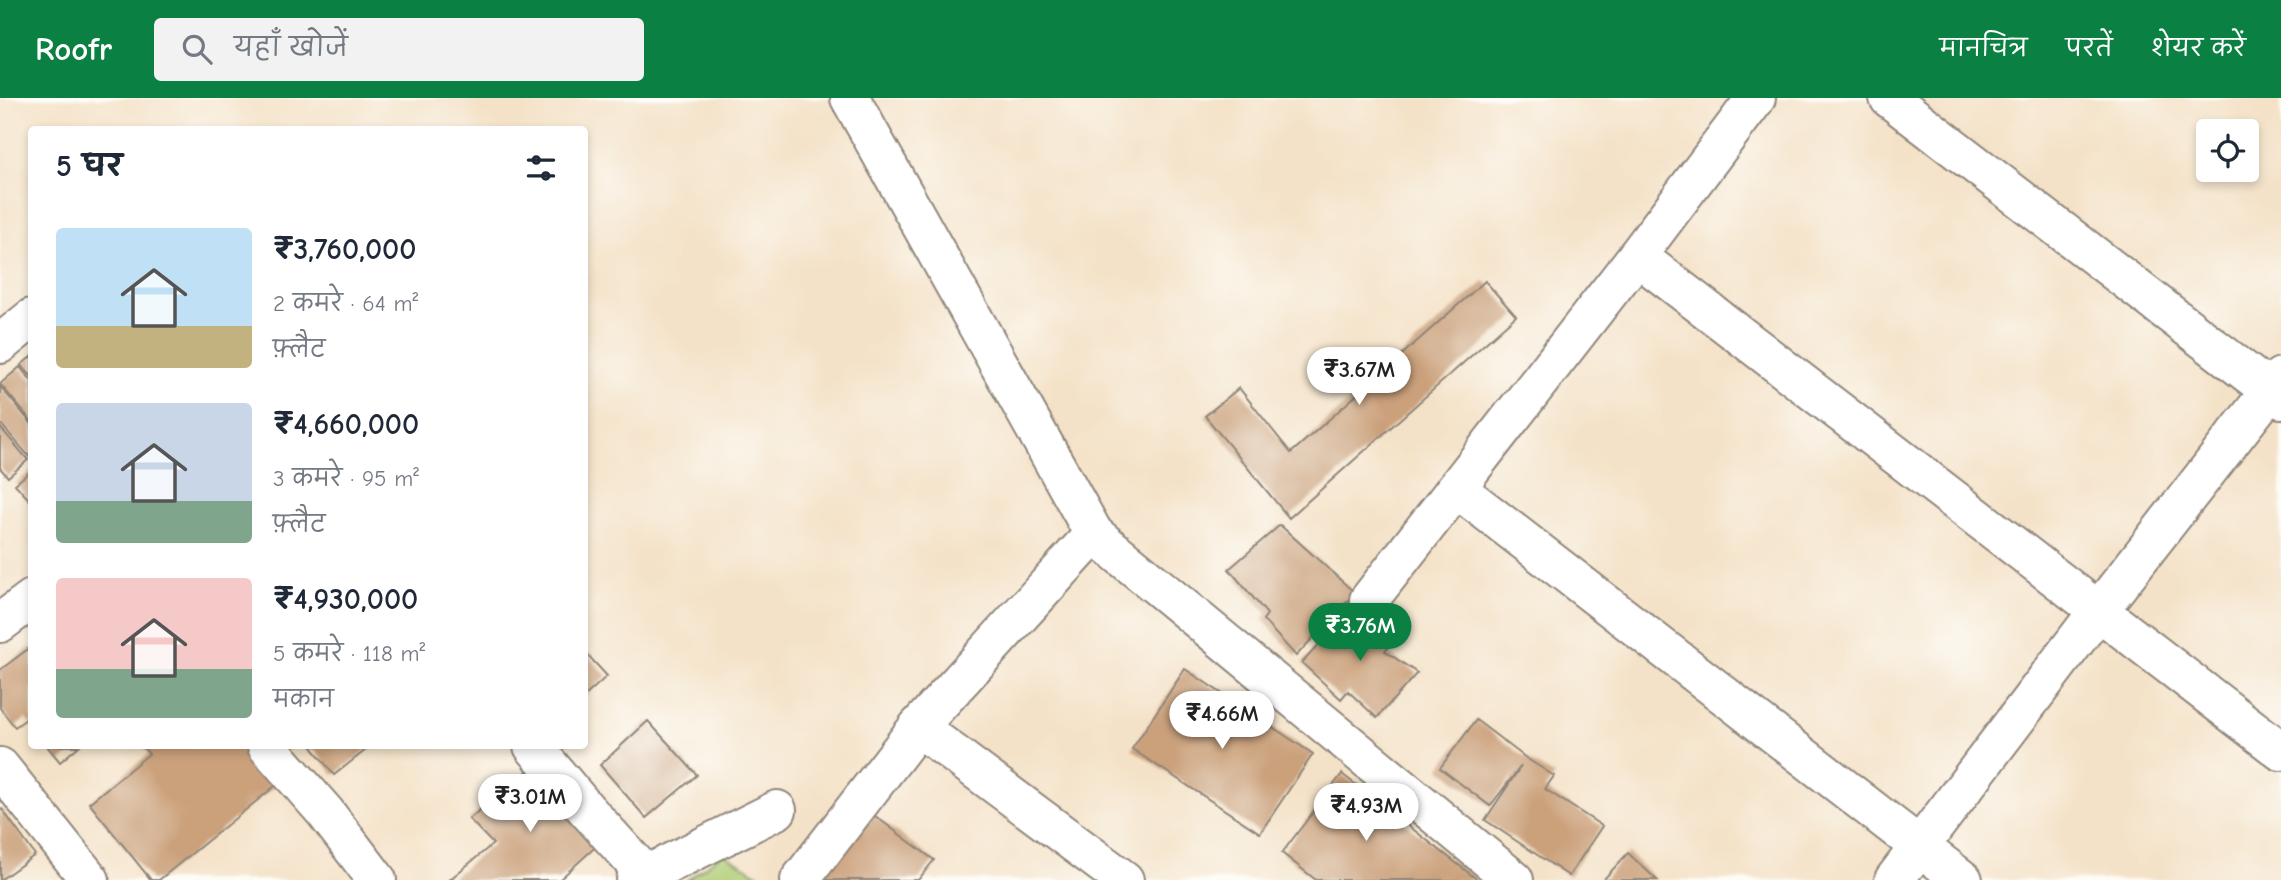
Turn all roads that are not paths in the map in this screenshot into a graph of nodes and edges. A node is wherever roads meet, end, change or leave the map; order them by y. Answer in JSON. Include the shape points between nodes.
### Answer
{"nodes":[{"id":1,"x":850,"y":98,"type":"edge"},
{"id":2,"x":1756,"y":98,"type":"edge"},
{"id":3,"x":1889,"y":98,"type":"edge"},
{"id":4,"x":1637,"y":256,"type":"junction"},
{"id":5,"x":28,"y":321,"type":"edge"},
{"id":6,"x":0,"y":344,"type":"edge"},
{"id":7,"x":2278,"y":389,"type":"edge"},
{"id":8,"x":1456,"y":488,"type":"junction"},
{"id":9,"x":1094,"y":534,"type":"junction"},
{"id":10,"x":1369,"y":600,"type":"dead end"},
{"id":11,"x":28,"y":602,"type":"edge"},
{"id":12,"x":2099,"y":610,"type":"junction"},
{"id":13,"x":0,"y":623,"type":"edge"},
{"id":14,"x":918,"y":727,"type":"junction"},
{"id":15,"x":270,"y":749,"type":"edge"},
{"id":16,"x":536,"y":749,"type":"edge"},
{"id":17,"x":2281,"y":751,"type":"edge"},
{"id":18,"x":0,"y":767,"type":"edge"},
{"id":19,"x":777,"y":810,"type":"dead end"},
{"id":20,"x":1920,"y":846,"type":"junction"},
{"id":21,"x":640,"y":877,"type":"edge"},
{"id":22,"x":90,"y":880,"type":"edge"},
{"id":23,"x":377,"y":880,"type":"edge"},
{"id":24,"x":800,"y":880,"type":"edge"},
{"id":25,"x":1124,"y":880,"type":"edge"},
{"id":26,"x":1514,"y":880,"type":"edge"},
{"id":27,"x":1894,"y":880,"type":"edge"},
{"id":28,"x":1963,"y":880,"type":"edge"}],
"edges":[{"from":1,"to":9,"type":"street"},
{"from":2,"to":4,"type":"street"},
{"from":3,"to":7,"type":"street"},
{"from":4,"to":8,"type":"street"},
{"from":4,"to":12,"type":"street"},
{"from":5,"to":6,"type":"street"},
{"from":7,"to":12,"type":"street"},
{"from":8,"to":10,"type":"street"},
{"from":8,"to":20,"type":"street"},
{"from":9,"to":14,"type":"street"},
{"from":9,"to":26,"type":"street"},
{"from":11,"to":13,"type":"street"},
{"from":12,"to":17,"type":"street"},
{"from":12,"to":20,"type":"street"},
{"from":14,"to":24,"type":"street"},
{"from":14,"to":25,"type":"street"},
{"from":15,"to":23,"type":"street"},
{"from":16,"to":21,"type":"street"},
{"from":18,"to":22,"type":"street"},
{"from":19,"to":21,"type":"street"},
{"from":20,"to":27,"type":"street"},
{"from":20,"to":28,"type":"street"}]}
